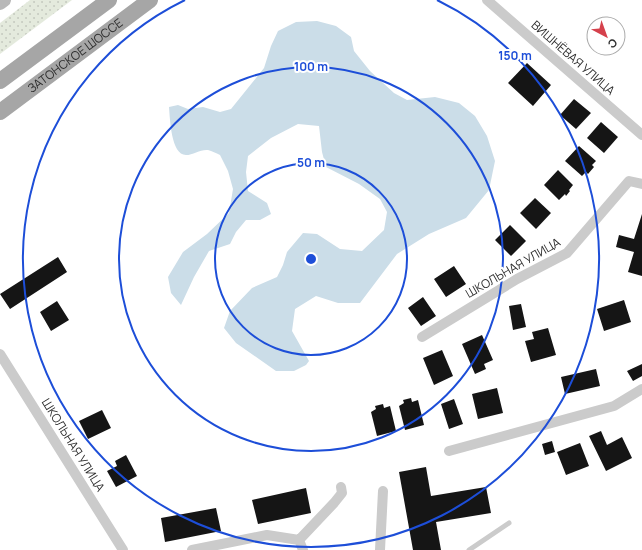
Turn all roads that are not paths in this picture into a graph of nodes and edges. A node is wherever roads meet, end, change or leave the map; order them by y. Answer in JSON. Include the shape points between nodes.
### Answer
{"nodes":[{"id":1,"x":4,"y":0,"type":"edge"},
{"id":2,"x":109,"y":0,"type":"edge"},
{"id":3,"x":150,"y":0,"type":"edge"},
{"id":4,"x":487,"y":0,"type":"edge"},
{"id":5,"x":0,"y":3,"type":"edge"},
{"id":6,"x":0,"y":81,"type":"edge"},
{"id":7,"x":0,"y":112,"type":"edge"},
{"id":8,"x":642,"y":135,"type":"edge"},
{"id":9,"x":642,"y":184,"type":"edge"},
{"id":10,"x":422,"y":337,"type":"dead end"},
{"id":11,"x":0,"y":354,"type":"edge"},
{"id":12,"x":642,"y":389,"type":"edge"},
{"id":13,"x":449,"y":451,"type":"dead end"},
{"id":14,"x":341,"y":487,"type":"dead end"},
{"id":15,"x":383,"y":491,"type":"dead end"},
{"id":16,"x":509,"y":523,"type":"dead end"},
{"id":17,"x":299,"y":540,"type":"junction"},
{"id":18,"x":123,"y":550,"type":"edge"},
{"id":19,"x":192,"y":550,"type":"edge"},
{"id":20,"x":303,"y":550,"type":"edge"},
{"id":21,"x":380,"y":550,"type":"edge"},
{"id":22,"x":469,"y":550,"type":"edge"}],
"edges":[{"from":1,"to":5,"type":"main road"},
{"from":2,"to":6,"type":"main road","name":"ЗАТОНСКОЕ ШОССЕ"},
{"from":3,"to":7,"type":"main road","name":"ЗАТОНСКОЕ ШОССЕ"},
{"from":4,"to":8,"type":"street","name":"ВИШНЁВАЯ УЛИЦА"},
{"from":9,"to":10,"type":"street","name":"ШКОЛЬНАЯ УЛИЦА","via":[[629,181],[567,253],[517,279]]},
{"from":11,"to":18,"type":"street","name":"ШКОЛЬНАЯ УЛИЦА"},
{"from":12,"to":13,"type":"street","via":[[614,406]]},
{"from":14,"to":17,"type":"street","via":[[342,493]]},
{"from":15,"to":21,"type":"street"},
{"from":16,"to":22,"type":"lane"},
{"from":17,"to":19,"type":"street","via":[[267,535]]},
{"from":17,"to":20,"type":"street"}]}
